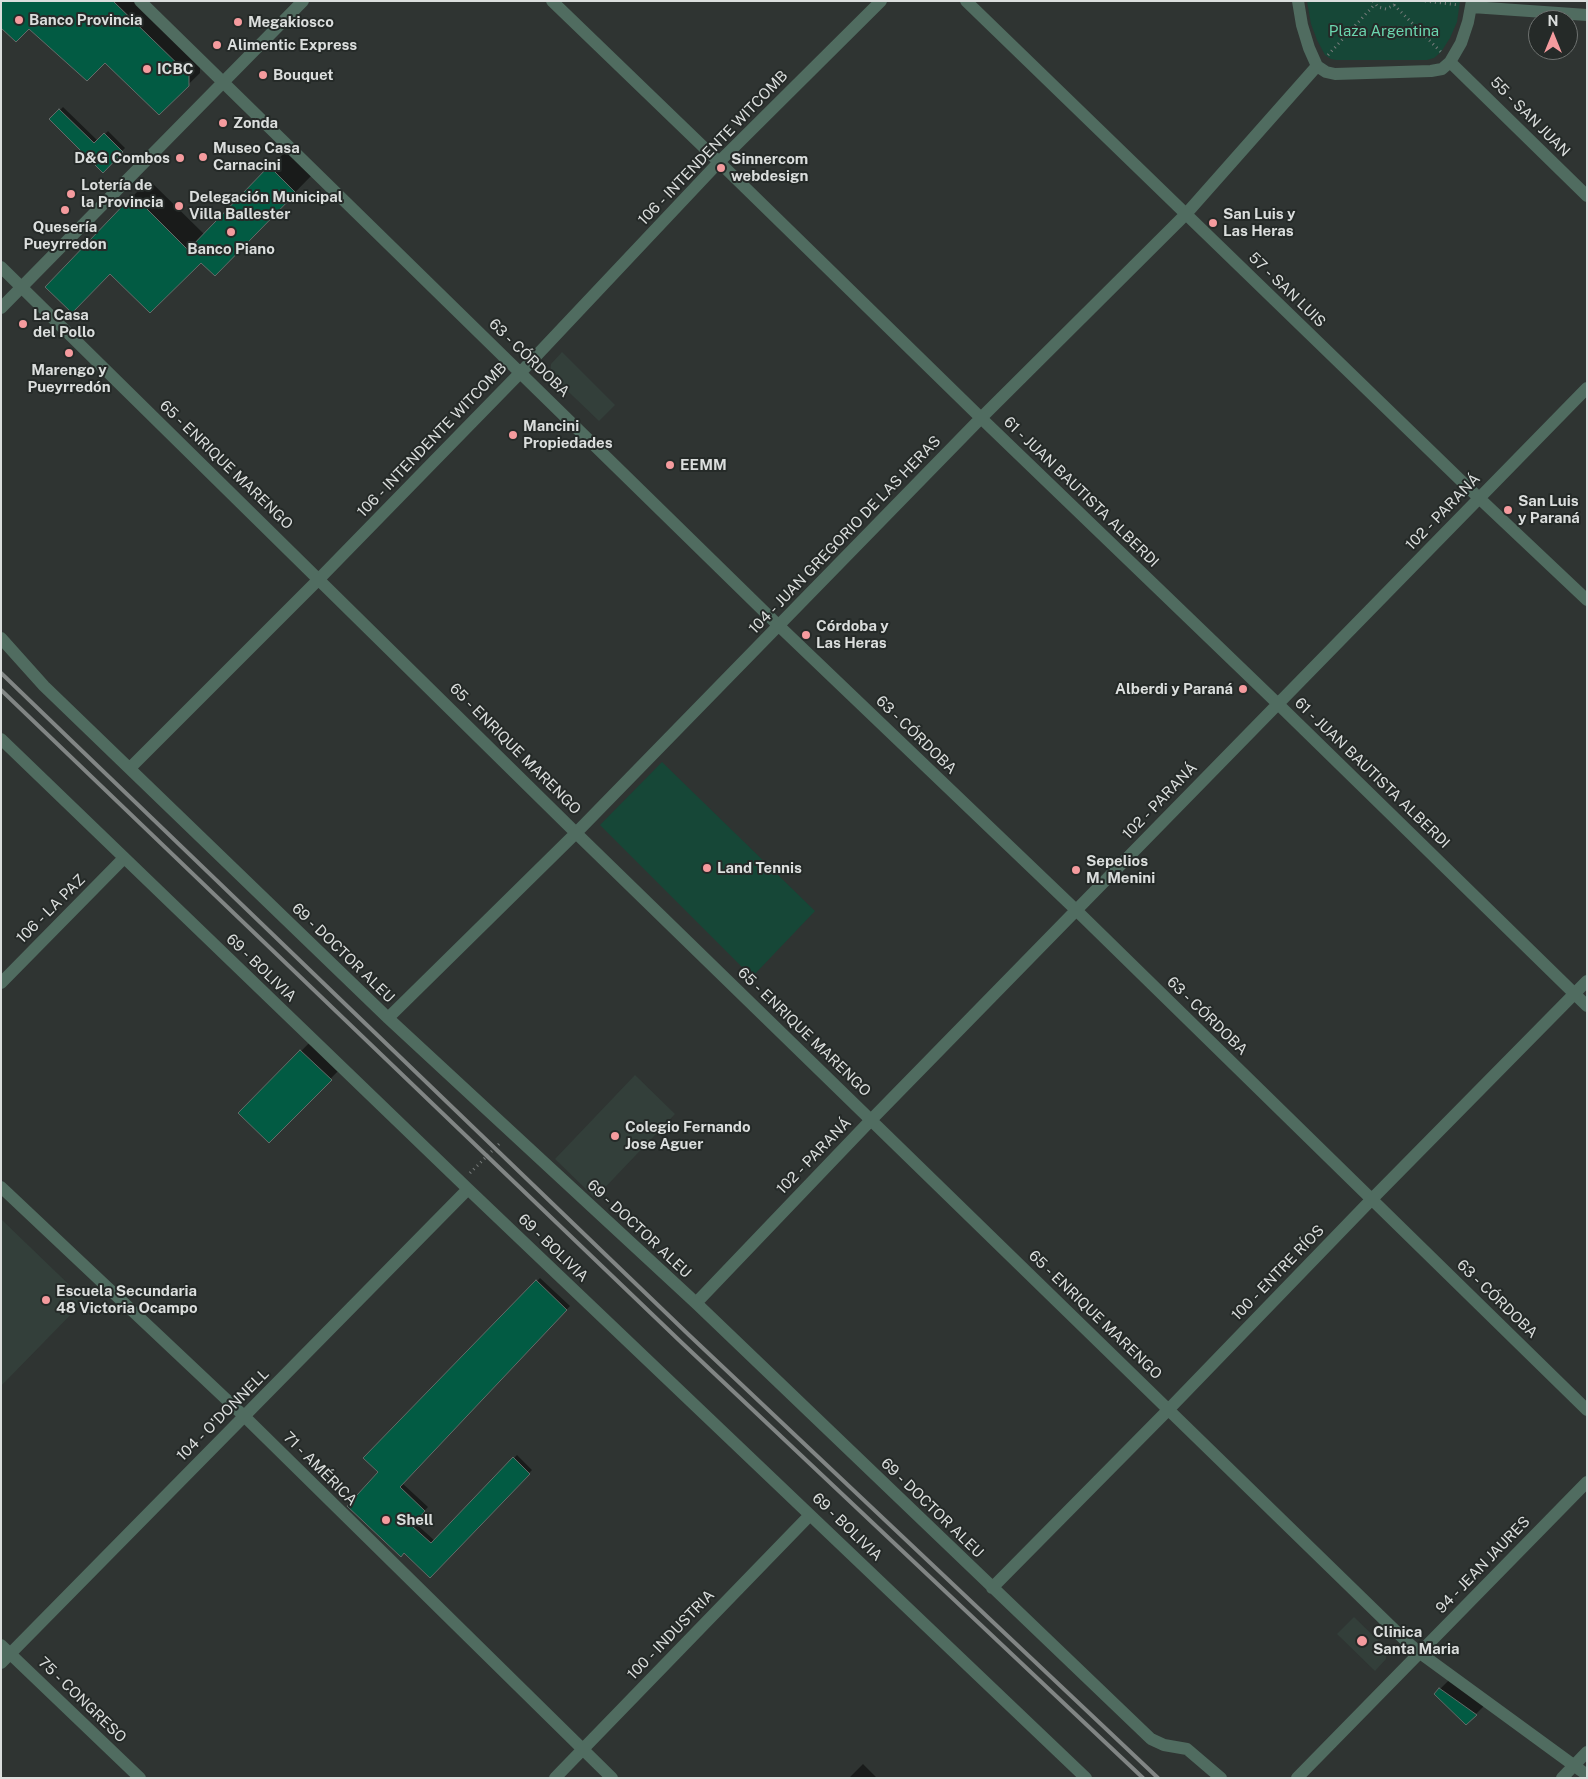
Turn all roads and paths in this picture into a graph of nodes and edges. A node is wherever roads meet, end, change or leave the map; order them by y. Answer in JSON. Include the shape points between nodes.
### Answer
{"nodes":[{"id":1,"x":140,"y":1,"type":"edge"},
{"id":2,"x":303,"y":1,"type":"edge"},
{"id":3,"x":552,"y":1,"type":"edge"},
{"id":4,"x":881,"y":1,"type":"edge"},
{"id":5,"x":966,"y":1,"type":"edge"},
{"id":6,"x":1298,"y":1,"type":"edge"},
{"id":7,"x":1396,"y":1,"type":"edge"},
{"id":8,"x":1425,"y":1,"type":"edge"},
{"id":9,"x":1374,"y":3,"type":"edge"},
{"id":10,"x":1472,"y":4,"type":"edge"},
{"id":11,"x":1394,"y":5,"type":"junction"},
{"id":12,"x":1587,"y":15,"type":"edge"},
{"id":13,"x":1450,"y":62,"type":"junction"},
{"id":14,"x":1317,"y":66,"type":"junction"},
{"id":15,"x":223,"y":82,"type":"junction"},
{"id":16,"x":719,"y":162,"type":"junction"},
{"id":17,"x":1587,"y":196,"type":"edge"},
{"id":18,"x":1186,"y":214,"type":"junction"},
{"id":19,"x":1,"y":267,"type":"edge"},
{"id":20,"x":22,"y":287,"type":"junction"},
{"id":21,"x":1,"y":308,"type":"edge"},
{"id":22,"x":521,"y":372,"type":"junction"},
{"id":23,"x":1587,"y":388,"type":"edge"},
{"id":24,"x":981,"y":418,"type":"junction"},
{"id":25,"x":1479,"y":498,"type":"junction"},
{"id":26,"x":319,"y":579,"type":"junction"},
{"id":27,"x":1587,"y":600,"type":"edge"},
{"id":28,"x":778,"y":625,"type":"junction"},
{"id":29,"x":1,"y":638,"type":"edge"},
{"id":30,"x":1,"y":647,"type":"edge"},
{"id":31,"x":44,"y":686,"type":"junction"},
{"id":32,"x":1278,"y":704,"type":"junction"},
{"id":33,"x":1,"y":739,"type":"edge"},
{"id":34,"x":130,"y":768,"type":"junction"},
{"id":35,"x":576,"y":833,"type":"junction"},
{"id":36,"x":124,"y":858,"type":"junction"},
{"id":37,"x":1076,"y":910,"type":"junction"},
{"id":38,"x":1587,"y":981,"type":"edge"},
{"id":39,"x":1,"y":983,"type":"edge"},
{"id":40,"x":1574,"y":994,"type":"junction"},
{"id":41,"x":1587,"y":1006,"type":"edge"},
{"id":42,"x":388,"y":1018,"type":"junction"},
{"id":43,"x":871,"y":1120,"type":"junction"},
{"id":44,"x":510,"y":1133,"type":"junction"},
{"id":45,"x":464,"y":1186,"type":"junction"},
{"id":46,"x":1,"y":1187,"type":"edge"},
{"id":47,"x":1372,"y":1199,"type":"junction"},
{"id":48,"x":696,"y":1304,"type":"junction"},
{"id":49,"x":1169,"y":1410,"type":"junction"},
{"id":50,"x":1587,"y":1410,"type":"edge"},
{"id":51,"x":245,"y":1417,"type":"junction"},
{"id":52,"x":1587,"y":1482,"type":"edge"},
{"id":53,"x":810,"y":1515,"type":"junction"},
{"id":54,"x":992,"y":1588,"type":"junction"},
{"id":55,"x":4,"y":1654,"type":"edge"},
{"id":56,"x":1420,"y":1654,"type":"junction"},
{"id":57,"x":583,"y":1749,"type":"junction"},
{"id":58,"x":1587,"y":1752,"type":"edge"},
{"id":59,"x":1574,"y":1766,"type":"junction"},
{"id":60,"x":1587,"y":1775,"type":"edge"},
{"id":61,"x":140,"y":1778,"type":"edge"},
{"id":62,"x":555,"y":1778,"type":"edge"},
{"id":63,"x":612,"y":1778,"type":"edge"},
{"id":64,"x":1086,"y":1778,"type":"edge"},
{"id":65,"x":1221,"y":1778,"type":"edge"},
{"id":66,"x":1297,"y":1778,"type":"edge"},
{"id":67,"x":1562,"y":1778,"type":"edge"}],
"edges":[{"from":1,"to":15,"type":"street","name":"63 - CÓRDOBA"},
{"from":2,"to":15,"type":"street"},
{"from":3,"to":16,"type":"street","name":"61 - JUAN BAUTISTA ALBERDI"},
{"from":4,"to":16,"type":"street","name":"106 - INTENDENTE WITCOMB"},
{"from":5,"to":18,"type":"street","name":"57 - SAN LUIS"},
{"from":6,"to":14,"type":"street","via":[[1302,25]]},
{"from":7,"to":11,"type":"path"},
{"from":8,"to":10,"type":"path"},
{"from":9,"to":11,"type":"path","via":[[1386,9]]},
{"from":9,"to":14,"type":"path"},
{"from":10,"to":12,"type":"street"},
{"from":10,"to":13,"type":"street","via":[[1461,43]]},
{"from":11,"to":13,"type":"path"},
{"from":13,"to":14,"type":"street","via":[[1442,69],[1431,71],[1335,74]]},
{"from":13,"to":17,"type":"street","name":"55 - SAN JUAN"},
{"from":14,"to":18,"type":"street","name":"104 - JUAN GREGORIO DE LAS HERAS"},
{"from":15,"to":20,"type":"street"},
{"from":15,"to":22,"type":"street","name":"63 - CÓRDOBA"},
{"from":16,"to":22,"type":"street","name":"106 - INTENDENTE WITCOMB"},
{"from":16,"to":24,"type":"street","name":"61 - JUAN BAUTISTA ALBERDI"},
{"from":18,"to":24,"type":"street","name":"104 - JUAN GREGORIO DE LAS HERAS"},
{"from":18,"to":25,"type":"street","name":"57 - SAN LUIS"},
{"from":19,"to":20,"type":"street","name":"65 - ENRIQUE MARENGO"},
{"from":20,"to":21,"type":"street"},
{"from":20,"to":26,"type":"street","name":"65 - ENRIQUE MARENGO"},
{"from":22,"to":26,"type":"street","name":"106 - INTENDENTE WITCOMB"},
{"from":22,"to":28,"type":"street","name":"63 - CÓRDOBA"},
{"from":23,"to":25,"type":"street","name":"102 - PARANÁ"},
{"from":24,"to":28,"type":"street","name":"104 - JUAN GREGORIO DE LAS HERAS"},
{"from":24,"to":32,"type":"street","name":"61 - JUAN BAUTISTA ALBERDI"},
{"from":25,"to":27,"type":"street","name":"57 - SAN LUIS"},
{"from":25,"to":32,"type":"street","name":"102 - PARANÁ"},
{"from":26,"to":34,"type":"street","name":"106 - INTENDENTE WITCOMB"},
{"from":26,"to":35,"type":"street","name":"65 - ENRIQUE MARENGO"},
{"from":28,"to":35,"type":"street","name":"104 - JUAN GREGORIO DE LAS HERAS"},
{"from":28,"to":37,"type":"street","name":"63 - CÓRDOBA"},
{"from":29,"to":31,"type":"street","name":"69 - DOCTOR ALEU"},
{"from":30,"to":31,"type":"street","name":"69 - DOCTOR ALEU"},
{"from":31,"to":34,"type":"street","name":"69 - DOCTOR ALEU"},
{"from":32,"to":37,"type":"street","name":"102 - PARANÁ"},
{"from":32,"to":40,"type":"street","name":"61 - JUAN BAUTISTA ALBERDI"},
{"from":33,"to":36,"type":"street","name":"69 - BOLIVIA"},
{"from":34,"to":42,"type":"street","name":"69 - DOCTOR ALEU"},
{"from":35,"to":42,"type":"street","name":"104 - JUAN GREGORIO DE LAS HERAS"},
{"from":35,"to":43,"type":"street","name":"65 - ENRIQUE MARENGO"},
{"from":36,"to":39,"type":"street","name":"106 - LA PAZ"},
{"from":36,"to":45,"type":"street","name":"69 - BOLIVIA"},
{"from":37,"to":43,"type":"street","name":"102 - PARANÁ"},
{"from":37,"to":47,"type":"street","name":"63 - CÓRDOBA"},
{"from":38,"to":40,"type":"street","name":"100 - ENTRE RÍOS"},
{"from":40,"to":41,"type":"street","name":"61 - JUAN BAUTISTA ALBERDI"},
{"from":40,"to":47,"type":"street","name":"100 - ENTRE RÍOS"},
{"from":42,"to":44,"type":"street","name":"69 - DOCTOR ALEU"},
{"from":43,"to":48,"type":"street","name":"102 - PARANÁ"},
{"from":43,"to":49,"type":"street","name":"65 - ENRIQUE MARENGO"},
{"from":44,"to":45,"type":"path"},
{"from":44,"to":48,"type":"street","name":"69 - DOCTOR ALEU"},
{"from":45,"to":51,"type":"street","name":"104 - O'DONNELL"},
{"from":45,"to":53,"type":"street","name":"69 - BOLIVIA"},
{"from":46,"to":51,"type":"street","name":"71 - AMÉRICA"},
{"from":47,"to":49,"type":"street","name":"100 - ENTRE RÍOS"},
{"from":47,"to":50,"type":"street","name":"63 - CÓRDOBA"},
{"from":48,"to":54,"type":"street","name":"69 - DOCTOR ALEU"},
{"from":49,"to":54,"type":"street","name":"100 - ENTRE RÍOS"},
{"from":49,"to":56,"type":"street","name":"65 - ENRIQUE MARENGO"},
{"from":51,"to":55,"type":"street","name":"104 - O'DONNELL"},
{"from":51,"to":57,"type":"street","name":"71 - AMÉRICA"},
{"from":52,"to":56,"type":"street","name":"94 - JEAN JAURES"},
{"from":53,"to":57,"type":"street","name":"100 - INDUSTRIA"},
{"from":53,"to":64,"type":"street","name":"69 - BOLIVIA"},
{"from":54,"to":65,"type":"street","name":"69 - DOCTOR ALEU","via":[[1151,1739],[1187,1749]]},
{"from":55,"to":61,"type":"street","name":"75 - CONGRESO"},
{"from":56,"to":59,"type":"street","name":"65 - ENRIQUE MARENGO"},
{"from":56,"to":66,"type":"street","name":"94 - JEAN JAURES"},
{"from":57,"to":62,"type":"street","name":"100 - INDUSTRIA"},
{"from":57,"to":63,"type":"street","name":"71 - AMÉRICA"},
{"from":58,"to":59,"type":"street"},
{"from":59,"to":60,"type":"street","name":"65 - ENRIQUE MARENGO"},
{"from":59,"to":67,"type":"street"}]}
